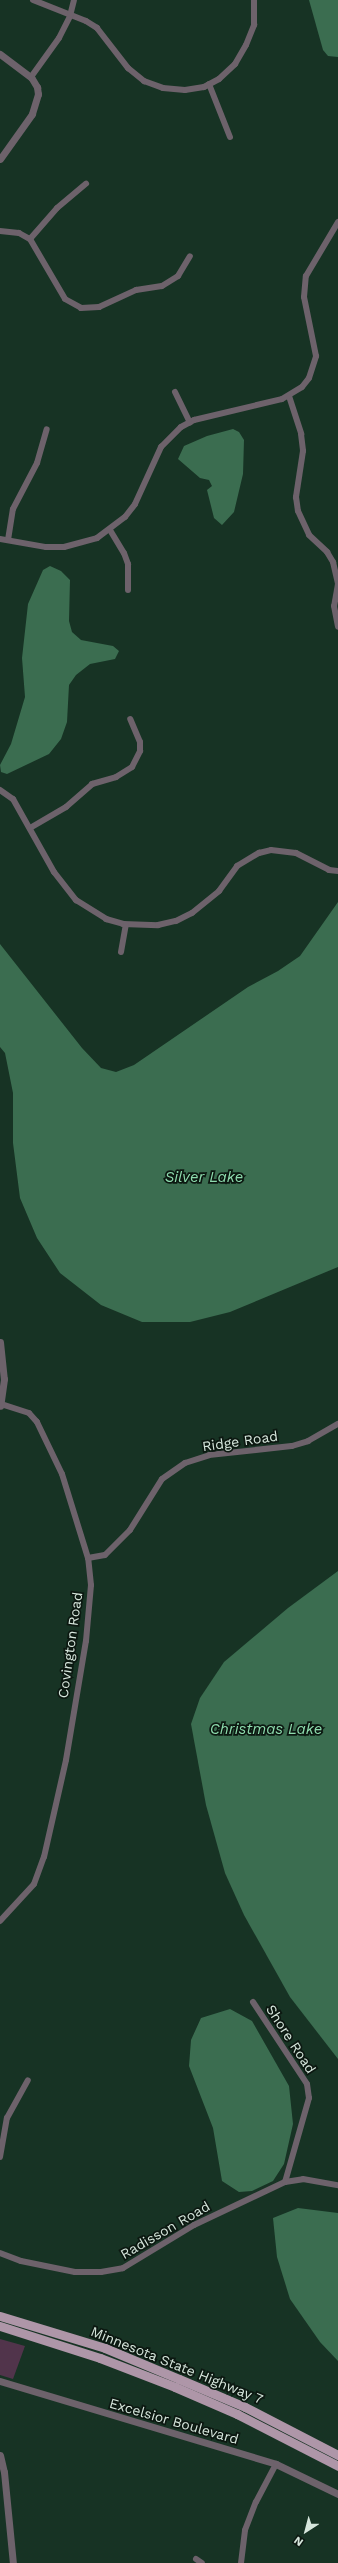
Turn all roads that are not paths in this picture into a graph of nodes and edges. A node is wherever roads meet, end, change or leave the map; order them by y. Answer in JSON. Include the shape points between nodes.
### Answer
{"nodes":[{"id":1,"x":33,"y":0,"type":"edge"},
{"id":2,"x":74,"y":0,"type":"edge"},
{"id":3,"x":254,"y":0,"type":"edge"},
{"id":4,"x":70,"y":16,"type":"junction"},
{"id":5,"x":0,"y":54,"type":"edge"},
{"id":6,"x":31,"y":77,"type":"junction"},
{"id":7,"x":209,"y":84,"type":"junction"},
{"id":8,"x":230,"y":137,"type":"dead end"},
{"id":9,"x":0,"y":159,"type":"edge"},
{"id":10,"x":86,"y":184,"type":"dead end"},
{"id":11,"x":338,"y":222,"type":"edge"},
{"id":12,"x":0,"y":231,"type":"edge"},
{"id":13,"x":30,"y":239,"type":"junction"},
{"id":14,"x":190,"y":256,"type":"dead end"},
{"id":15,"x":175,"y":392,"type":"dead end"},
{"id":16,"x":289,"y":396,"type":"junction"},
{"id":17,"x":190,"y":423,"type":"junction"},
{"id":18,"x":47,"y":429,"type":"dead end"},
{"id":19,"x":110,"y":530,"type":"junction"},
{"id":20,"x":0,"y":538,"type":"edge"},
{"id":21,"x":8,"y":540,"type":"junction"},
{"id":22,"x":338,"y":578,"type":"edge"},
{"id":23,"x":338,"y":583,"type":"edge"},
{"id":24,"x":128,"y":590,"type":"dead end"},
{"id":25,"x":338,"y":627,"type":"edge"},
{"id":26,"x":130,"y":719,"type":"dead end"},
{"id":27,"x":0,"y":790,"type":"edge"},
{"id":28,"x":30,"y":828,"type":"junction"},
{"id":29,"x":338,"y":871,"type":"edge"},
{"id":30,"x":126,"y":925,"type":"junction"},
{"id":31,"x":121,"y":952,"type":"dead end"},
{"id":32,"x":0,"y":1342,"type":"edge"},
{"id":33,"x":0,"y":1405,"type":"edge"},
{"id":34,"x":338,"y":1424,"type":"edge"},
{"id":35,"x":88,"y":1558,"type":"junction"},
{"id":36,"x":0,"y":1921,"type":"edge"},
{"id":37,"x":253,"y":2002,"type":"dead end"},
{"id":38,"x":28,"y":2080,"type":"dead end"},
{"id":39,"x":0,"y":2157,"type":"edge"},
{"id":40,"x":284,"y":2182,"type":"junction"},
{"id":41,"x":338,"y":2185,"type":"edge"},
{"id":42,"x":0,"y":2253,"type":"edge"},
{"id":43,"x":0,"y":2316,"type":"edge"},
{"id":44,"x":0,"y":2326,"type":"edge"},
{"id":45,"x":0,"y":2381,"type":"edge"},
{"id":46,"x":0,"y":2455,"type":"edge"},
{"id":47,"x":338,"y":2455,"type":"edge"},
{"id":48,"x":276,"y":2464,"type":"junction"},
{"id":49,"x":338,"y":2466,"type":"edge"},
{"id":50,"x":338,"y":2494,"type":"edge"},
{"id":51,"x":13,"y":2563,"type":"edge"},
{"id":52,"x":241,"y":2563,"type":"edge"}],
"edges":[{"from":1,"to":4,"type":"street"},
{"from":2,"to":4,"type":"street"},
{"from":3,"to":7,"type":"street","via":[[254,25],[246,45],[234,64]]},
{"from":4,"to":6,"type":"street","via":[[59,38]]},
{"from":4,"to":7,"type":"street","via":[[97,28],[128,68],[144,81],[163,88],[185,90]]},
{"from":5,"to":6,"type":"street"},
{"from":6,"to":9,"type":"street","via":[[37,87],[36,105]]},
{"from":7,"to":8,"type":"street"},
{"from":10,"to":13,"type":"street","via":[[57,208]]},
{"from":11,"to":16,"type":"street","via":[[310,267],[304,287],[315,344],[314,368],[302,387]]},
{"from":12,"to":13,"type":"street","via":[[19,233]]},
{"from":13,"to":14,"type":"street","via":[[65,299],[81,308],[100,307],[136,290],[162,286],[178,276]]},
{"from":15,"to":17,"type":"street"},
{"from":16,"to":17,"type":"street"},
{"from":16,"to":22,"type":"street","via":[[301,434],[303,451],[296,497],[298,511],[309,535],[327,552],[333,562]]},
{"from":17,"to":19,"type":"street","via":[[170,436],[161,447],[135,504]]},
{"from":18,"to":21,"type":"street","via":[[37,463],[13,509]]},
{"from":19,"to":21,"type":"street","via":[[97,538],[64,547],[46,547]]},
{"from":19,"to":24,"type":"street","via":[[124,553],[129,574]]},
{"from":20,"to":21,"type":"street"},
{"from":22,"to":23,"type":"street"},
{"from":23,"to":25,"type":"street","via":[[334,606]]},
{"from":26,"to":28,"type":"street","via":[[140,742],[140,751],[132,767],[116,777],[92,784],[66,807]]},
{"from":27,"to":28,"type":"street","via":[[13,799]]},
{"from":28,"to":30,"type":"street","via":[[58,877],[76,900],[106,919]]},
{"from":29,"to":30,"type":"street","via":[[329,870],[296,853],[271,850],[247,859],[237,866],[219,891],[192,914],[158,925]]},
{"from":30,"to":31,"type":"street"},
{"from":32,"to":33,"type":"street","name":"Covington Road","via":[[4,1379]]},
{"from":33,"to":35,"type":"street","name":"Covington Road","via":[[29,1413],[37,1422],[62,1474]]},
{"from":34,"to":35,"type":"street","name":"Ridge Road","via":[[308,1441],[292,1446],[209,1455],[185,1463],[162,1479],[130,1530],[105,1555]]},
{"from":35,"to":36,"type":"street","name":"Covington Road","via":[[91,1585],[86,1641],[66,1760],[44,1857],[34,1884]]},
{"from":37,"to":40,"type":"street","name":"Shore Road","via":[[307,2084],[308,2098]]},
{"from":38,"to":39,"type":"street","via":[[7,2118]]},
{"from":40,"to":41,"type":"street","name":"Radisson Road","via":[[303,2179]]},
{"from":40,"to":42,"type":"street","name":"Radisson Road","via":[[194,2225],[123,2268],[102,2272],[74,2272],[21,2261]]},
{"from":43,"to":47,"type":"main road","name":"Minnesota State Highway 7","via":[[105,2348],[244,2407]]},
{"from":44,"to":49,"type":"main road","name":"Minnesota State Highway 7","via":[[100,2358],[175,2386],[237,2414]]},
{"from":45,"to":48,"type":"street","name":"Excelsior Boulevard"},
{"from":46,"to":51,"type":"street","via":[[5,2479]]},
{"from":48,"to":50,"type":"street","name":"Excelsior Boulevard"},
{"from":48,"to":52,"type":"street","via":[[245,2530]]}]}
